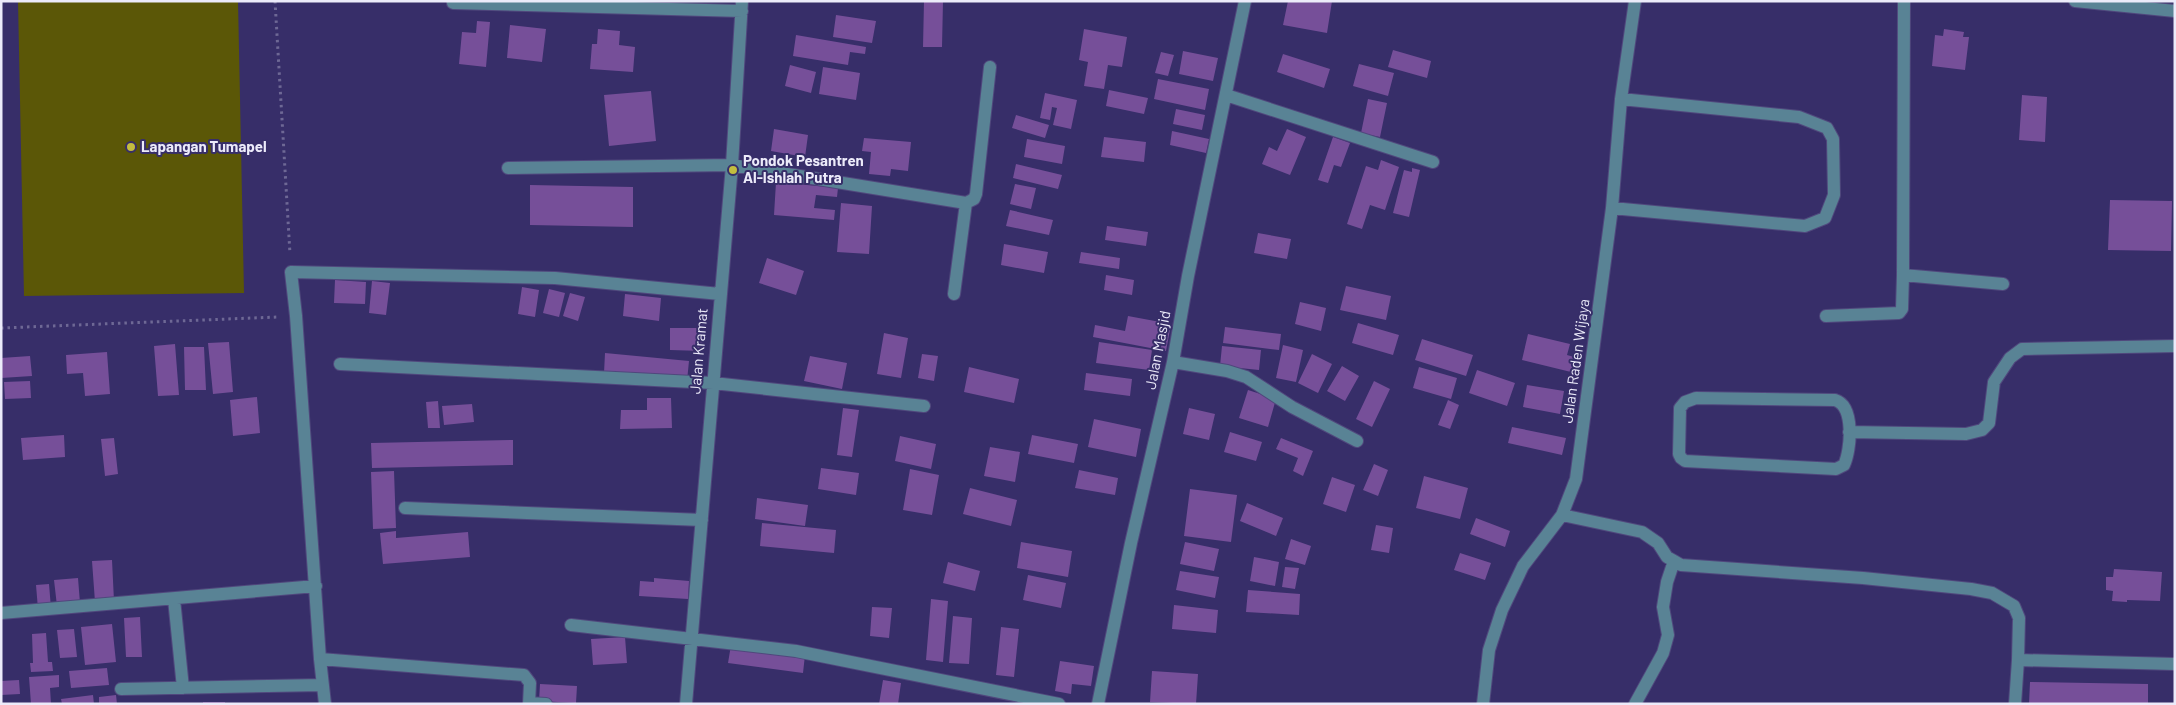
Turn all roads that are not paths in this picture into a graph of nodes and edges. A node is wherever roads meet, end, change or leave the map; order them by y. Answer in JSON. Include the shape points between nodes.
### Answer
{"nodes":[{"id":1,"x":1246,"y":1,"type":"edge"},
{"id":2,"x":1635,"y":1,"type":"edge"},
{"id":3,"x":1904,"y":1,"type":"edge"},
{"id":4,"x":2075,"y":1,"type":"edge"},
{"id":5,"x":453,"y":3,"type":"dead end"},
{"id":6,"x":742,"y":6,"type":"edge"},
{"id":7,"x":2175,"y":11,"type":"edge"},
{"id":8,"x":990,"y":67,"type":"dead end"},
{"id":9,"x":1226,"y":96,"type":"junction"},
{"id":10,"x":1621,"y":99,"type":"junction"},
{"id":11,"x":1433,"y":162,"type":"dead end"},
{"id":12,"x":732,"y":165,"type":"junction"},
{"id":13,"x":508,"y":168,"type":"dead end"},
{"id":14,"x":966,"y":203,"type":"junction"},
{"id":15,"x":1612,"y":208,"type":"junction"},
{"id":16,"x":1903,"y":275,"type":"junction"},
{"id":17,"x":2003,"y":284,"type":"dead end"},
{"id":18,"x":720,"y":294,"type":"junction"},
{"id":19,"x":954,"y":294,"type":"dead end"},
{"id":20,"x":1826,"y":316,"type":"dead end"},
{"id":21,"x":2175,"y":346,"type":"edge"},
{"id":22,"x":1173,"y":362,"type":"junction"},
{"id":23,"x":340,"y":364,"type":"dead end"},
{"id":24,"x":713,"y":383,"type":"junction"},
{"id":25,"x":924,"y":406,"type":"dead end"},
{"id":26,"x":1849,"y":432,"type":"junction"},
{"id":27,"x":1357,"y":441,"type":"dead end"},
{"id":28,"x":405,"y":508,"type":"dead end"},
{"id":29,"x":1562,"y":515,"type":"junction"},
{"id":30,"x":702,"y":520,"type":"junction"},
{"id":31,"x":1674,"y":561,"type":"junction"},
{"id":32,"x":316,"y":586,"type":"junction"},
{"id":33,"x":174,"y":598,"type":"junction"},
{"id":34,"x":1,"y":613,"type":"edge"},
{"id":35,"x":570,"y":625,"type":"dead end"},
{"id":36,"x":691,"y":638,"type":"junction"},
{"id":37,"x":320,"y":658,"type":"junction"},
{"id":38,"x":2018,"y":660,"type":"junction"},
{"id":39,"x":2175,"y":664,"type":"edge"},
{"id":40,"x":322,"y":685,"type":"junction"},
{"id":41,"x":183,"y":688,"type":"junction"},
{"id":42,"x":121,"y":689,"type":"dead end"},
{"id":43,"x":529,"y":703,"type":"edge"},
{"id":44,"x":325,"y":704,"type":"edge"},
{"id":45,"x":546,"y":704,"type":"edge"},
{"id":46,"x":686,"y":704,"type":"edge"},
{"id":47,"x":1059,"y":704,"type":"edge"},
{"id":48,"x":1098,"y":704,"type":"edge"},
{"id":49,"x":1483,"y":704,"type":"edge"},
{"id":50,"x":1635,"y":704,"type":"edge"},
{"id":51,"x":2015,"y":704,"type":"edge"}],
"edges":[{"from":1,"to":9,"type":"street","name":"Jalan Masjid"},
{"from":2,"to":10,"type":"street","name":"Jalan Raden Wijaya"},
{"from":3,"to":16,"type":"street"},
{"from":4,"to":7,"type":"street"},
{"from":5,"to":6,"type":"street"},
{"from":6,"to":12,"type":"street","name":"Jalan Kramat"},
{"from":8,"to":14,"type":"street","via":[[976,194]]},
{"from":9,"to":11,"type":"street"},
{"from":9,"to":22,"type":"street","name":"Jalan Masjid"},
{"from":10,"to":15,"type":"street","name":"Jalan Raden Wijaya"},
{"from":10,"to":15,"type":"street","via":[[1799,117],[1827,128],[1833,139],[1834,195],[1825,218],[1805,226]]},
{"from":12,"to":13,"type":"street"},
{"from":12,"to":14,"type":"street"},
{"from":12,"to":18,"type":"street","name":"Jalan Kramat"},
{"from":14,"to":19,"type":"street"},
{"from":15,"to":29,"type":"street","name":"Jalan Raden Wijaya","via":[[1576,479]]},
{"from":16,"to":17,"type":"street"},
{"from":16,"to":20,"type":"street","via":[[1902,309],[1899,313]]},
{"from":18,"to":24,"type":"street","name":"Jalan Kramat"},
{"from":18,"to":32,"type":"street","via":[[555,278],[294,273]]},
{"from":21,"to":26,"type":"street","via":[[2022,349],[2010,358],[1994,382],[1989,424],[1982,430],[1966,434]]},
{"from":22,"to":27,"type":"street","via":[[1246,376],[1292,407]]},
{"from":22,"to":48,"type":"street","name":"Jalan Masjid"},
{"from":23,"to":24,"type":"street"},
{"from":24,"to":25,"type":"street"},
{"from":24,"to":30,"type":"street","name":"Jalan Kramat"},
{"from":26,"to":26,"type":"street","via":[[1847,458],[1844,465],[1836,469],[1685,461],[1680,454],[1680,408],[1696,398],[1835,400],[1846,408]]},
{"from":28,"to":30,"type":"street"},
{"from":29,"to":31,"type":"street","via":[[1642,532],[1658,543],[1667,557]]},
{"from":29,"to":49,"type":"street","name":"Jalan Raden Wijaya","via":[[1523,566],[1502,610],[1489,650]]},
{"from":30,"to":36,"type":"street","name":"Jalan Kramat"},
{"from":31,"to":38,"type":"street","via":[[1681,565],[1863,578],[1992,593],[2014,606],[2019,618]]},
{"from":31,"to":50,"type":"street","via":[[1664,608],[1668,635],[1663,653]]},
{"from":32,"to":33,"type":"street"},
{"from":32,"to":37,"type":"street"},
{"from":33,"to":34,"type":"street"},
{"from":33,"to":41,"type":"street"},
{"from":35,"to":36,"type":"street"},
{"from":36,"to":46,"type":"street","name":"Jalan Kramat"},
{"from":36,"to":47,"type":"street","via":[[796,651]]},
{"from":37,"to":40,"type":"street"},
{"from":37,"to":43,"type":"street","via":[[524,675],[530,684]]},
{"from":38,"to":39,"type":"street"},
{"from":38,"to":51,"type":"street"},
{"from":40,"to":41,"type":"street"},
{"from":40,"to":44,"type":"street"},
{"from":41,"to":42,"type":"street"},
{"from":43,"to":45,"type":"street"}]}
